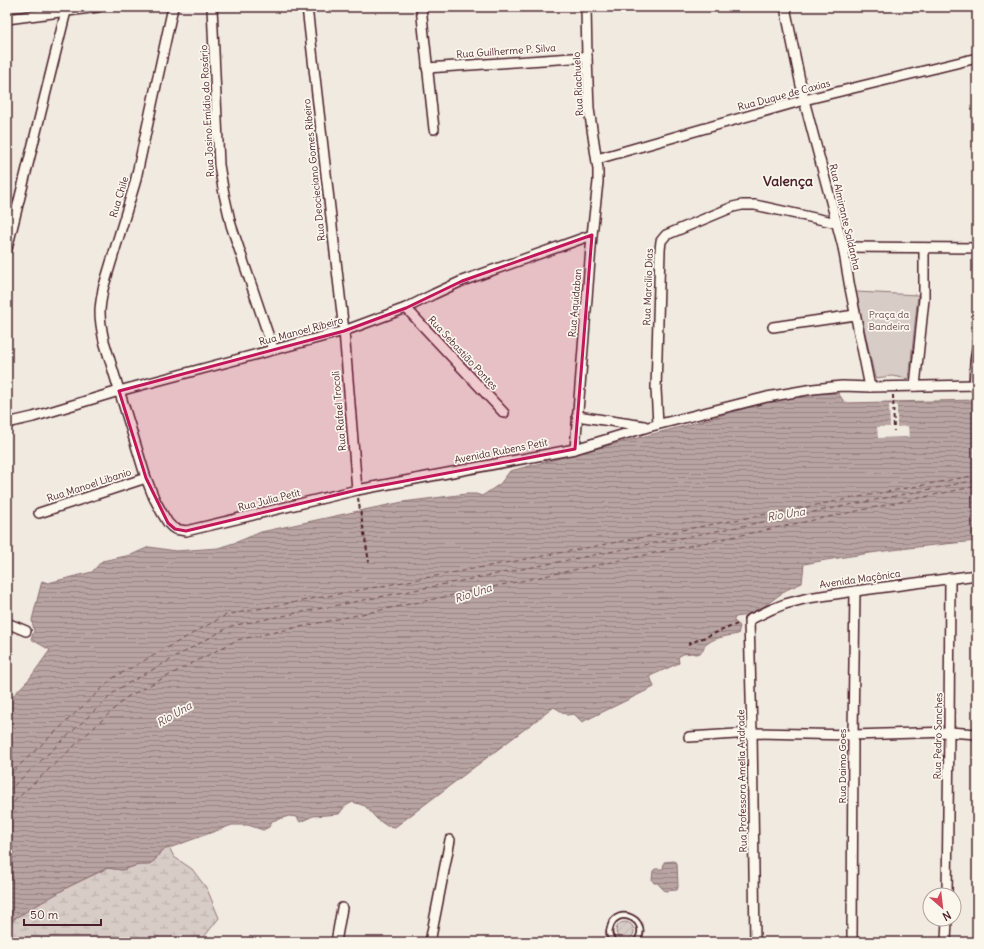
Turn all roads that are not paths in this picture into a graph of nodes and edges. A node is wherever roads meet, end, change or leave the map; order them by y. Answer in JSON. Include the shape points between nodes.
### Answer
{"nodes":[{"id":1,"x":98,"y":7,"type":"edge"},
{"id":2,"x":173,"y":7,"type":"edge"},
{"id":3,"x":212,"y":7,"type":"edge"},
{"id":4,"x":307,"y":7,"type":"edge"},
{"id":5,"x":421,"y":7,"type":"edge"},
{"id":6,"x":586,"y":7,"type":"edge"},
{"id":7,"x":785,"y":7,"type":"edge"},
{"id":8,"x":66,"y":11,"type":"junction"},
{"id":9,"x":7,"y":19,"type":"edge"},
{"id":10,"x":587,"y":57,"type":"junction"},
{"id":11,"x":977,"y":58,"type":"edge"},
{"id":12,"x":427,"y":68,"type":"junction"},
{"id":13,"x":804,"y":100,"type":"junction"},
{"id":14,"x":434,"y":129,"type":"dead end"},
{"id":15,"x":597,"y":159,"type":"junction"},
{"id":16,"x":836,"y":223,"type":"junction"},
{"id":17,"x":592,"y":235,"type":"junction"},
{"id":18,"x":843,"y":247,"type":"junction"},
{"id":19,"x":924,"y":248,"type":"junction"},
{"id":20,"x":977,"y":248,"type":"edge"},
{"id":21,"x":7,"y":249,"type":"edge"},
{"id":22,"x":406,"y":308,"type":"junction"},
{"id":23,"x":855,"y":315,"type":"junction"},
{"id":24,"x":773,"y":327,"type":"dead end"},
{"id":25,"x":344,"y":331,"type":"junction"},
{"id":26,"x":977,"y":333,"type":"edge"},
{"id":27,"x":273,"y":350,"type":"junction"},
{"id":28,"x":915,"y":386,"type":"junction"},
{"id":29,"x":974,"y":386,"type":"edge"},
{"id":30,"x":870,"y":387,"type":"junction"},
{"id":31,"x":119,"y":392,"type":"junction"},
{"id":32,"x":504,"y":413,"type":"dead end"},
{"id":33,"x":577,"y":416,"type":"junction"},
{"id":34,"x":7,"y":423,"type":"edge"},
{"id":35,"x":658,"y":424,"type":"junction"},
{"id":36,"x":648,"y":427,"type":"junction"},
{"id":37,"x":575,"y":449,"type":"junction"},
{"id":38,"x":146,"y":478,"type":"junction"},
{"id":39,"x":356,"y":490,"type":"junction"},
{"id":40,"x":39,"y":513,"type":"dead end"},
{"id":41,"x":186,"y":531,"type":"joint"},
{"id":42,"x":977,"y":575,"type":"edge"},
{"id":43,"x":950,"y":578,"type":"junction"},
{"id":44,"x":855,"y":591,"type":"junction"},
{"id":45,"x":749,"y":620,"type":"joint"},
{"id":46,"x":7,"y":623,"type":"edge"},
{"id":47,"x":26,"y":631,"type":"dead end"},
{"id":48,"x":949,"y":732,"type":"junction"},
{"id":49,"x":752,"y":733,"type":"junction"},
{"id":50,"x":977,"y":734,"type":"edge"},
{"id":51,"x":853,"y":735,"type":"junction"},
{"id":52,"x":689,"y":736,"type":"dead end"},
{"id":53,"x":450,"y":840,"type":"dead end"},
{"id":54,"x":947,"y":887,"type":"edge"},
{"id":55,"x":342,"y":908,"type":"dead end"},
{"id":56,"x":947,"y":927,"type":"edge"},
{"id":57,"x":336,"y":942,"type":"edge"},
{"id":58,"x":430,"y":942,"type":"edge"},
{"id":59,"x":614,"y":942,"type":"edge"},
{"id":60,"x":636,"y":942,"type":"edge"},
{"id":61,"x":755,"y":942,"type":"edge"},
{"id":62,"x":852,"y":942,"type":"edge"},
{"id":63,"x":946,"y":942,"type":"edge"}],
"edges":[{"from":1,"to":8,"type":"street"},
{"from":2,"to":31,"type":"street","name":"Rua Chile","via":[[135,183],[100,304],[104,341]]},
{"from":3,"to":27,"type":"street","name":"Rua Josino Emídio do Rosário","via":[[219,165],[224,194],[231,225]]},
{"from":4,"to":25,"type":"street","name":"Rua Deocieciano Gomes Ribeiro"},
{"from":5,"to":12,"type":"street"},
{"from":6,"to":10,"type":"street","name":"Rua Riachuelo"},
{"from":7,"to":13,"type":"street","name":"Rua Almirante Saldanha"},
{"from":8,"to":9,"type":"street"},
{"from":8,"to":21,"type":"street"},
{"from":10,"to":12,"type":"street","name":"Rua Guilherme P. Silva"},
{"from":10,"to":15,"type":"street","name":"Rua Riachuelo","via":[[590,109]]},
{"from":11,"to":13,"type":"street","name":"Rua Duque de Caxias"},
{"from":12,"to":14,"type":"street"},
{"from":13,"to":15,"type":"street","name":"Rua Duque de Caxias"},
{"from":13,"to":16,"type":"street","name":"Rua Almirante Saldanha"},
{"from":15,"to":17,"type":"street","name":"Rua Aquidaban","via":[[598,182]]},
{"from":16,"to":18,"type":"street","name":"Rua Almirante Saldanha"},
{"from":16,"to":35,"type":"street","name":"Rua Marcílio Dias","via":[[755,204],[733,207],[666,235],[661,241],[660,250],[656,388]]},
{"from":17,"to":22,"type":"street","name":"Rua Manoel Ribeiro","via":[[462,281]]},
{"from":17,"to":33,"type":"street","name":"Rua Aquidaban"},
{"from":18,"to":19,"type":"street"},
{"from":18,"to":23,"type":"street","name":"Rua Almirante Saldanha"},
{"from":19,"to":20,"type":"street"},
{"from":19,"to":28,"type":"street","via":[[924,299]]},
{"from":22,"to":25,"type":"street","name":"Rua Manoel Ribeiro"},
{"from":22,"to":32,"type":"street","name":"Rua Sebastião Pontes"},
{"from":23,"to":24,"type":"street"},
{"from":23,"to":30,"type":"street","name":"Rua Almirante Saldanha"},
{"from":25,"to":27,"type":"street","name":"Rua Manoel Ribeiro"},
{"from":25,"to":39,"type":"street","name":"Rua Rafael Trocoli"},
{"from":26,"to":29,"type":"lane"},
{"from":27,"to":31,"type":"street","name":"Rua Manoel Ribeiro"},
{"from":28,"to":29,"type":"street"},
{"from":28,"to":30,"type":"street"},
{"from":30,"to":35,"type":"street","name":"Avenida Rubens Petit","via":[[842,386],[767,397]]},
{"from":31,"to":34,"type":"street","name":"Rua Manoel Ribeiro"},
{"from":31,"to":38,"type":"street","name":"Rua Chile"},
{"from":33,"to":36,"type":"street","name":"Avenida Rubens Petit"},
{"from":33,"to":37,"type":"street","name":"Rua Aquidaban"},
{"from":35,"to":36,"type":"street","name":"Avenida Rubens Petit"},
{"from":36,"to":37,"type":"street","name":"Avenida Rubens Petit"},
{"from":37,"to":39,"type":"street","name":"Avenida Rubens Petit"},
{"from":38,"to":40,"type":"street","name":"Rua Manoel Libanio"},
{"from":38,"to":41,"type":"street","name":"Rua Chile","via":[[168,523],[175,529]]},
{"from":39,"to":41,"type":"street","name":"Rua Julia Petit"},
{"from":42,"to":43,"type":"street","name":"Avenida Maçônica"},
{"from":43,"to":44,"type":"street","name":"Avenida Maçônica"},
{"from":43,"to":48,"type":"street","name":"Rua Pedro Sanches"},
{"from":44,"to":45,"type":"street","name":"Avenida Maçônica","via":[[785,604]]},
{"from":44,"to":51,"type":"street","name":"Rua Daimo Goes"},
{"from":45,"to":49,"type":"street","name":"Rua Professora Amelia Andrade"},
{"from":46,"to":47,"type":"street"},
{"from":48,"to":50,"type":"street"},
{"from":48,"to":51,"type":"street"},
{"from":48,"to":54,"type":"street","name":"Rua Pedro Sanches"},
{"from":49,"to":51,"type":"street"},
{"from":49,"to":52,"type":"street"},
{"from":49,"to":61,"type":"street","name":"Rua Professora Amelia Andrade"},
{"from":51,"to":62,"type":"street","name":"Rua Daimo Goes"},
{"from":53,"to":58,"type":"street"},
{"from":55,"to":57,"type":"street"},
{"from":56,"to":63,"type":"street"},
{"from":59,"to":60,"type":"lane","via":[[610,935],[610,925],[617,918],[627,916],[636,920],[639,925],[640,935]]}]}
